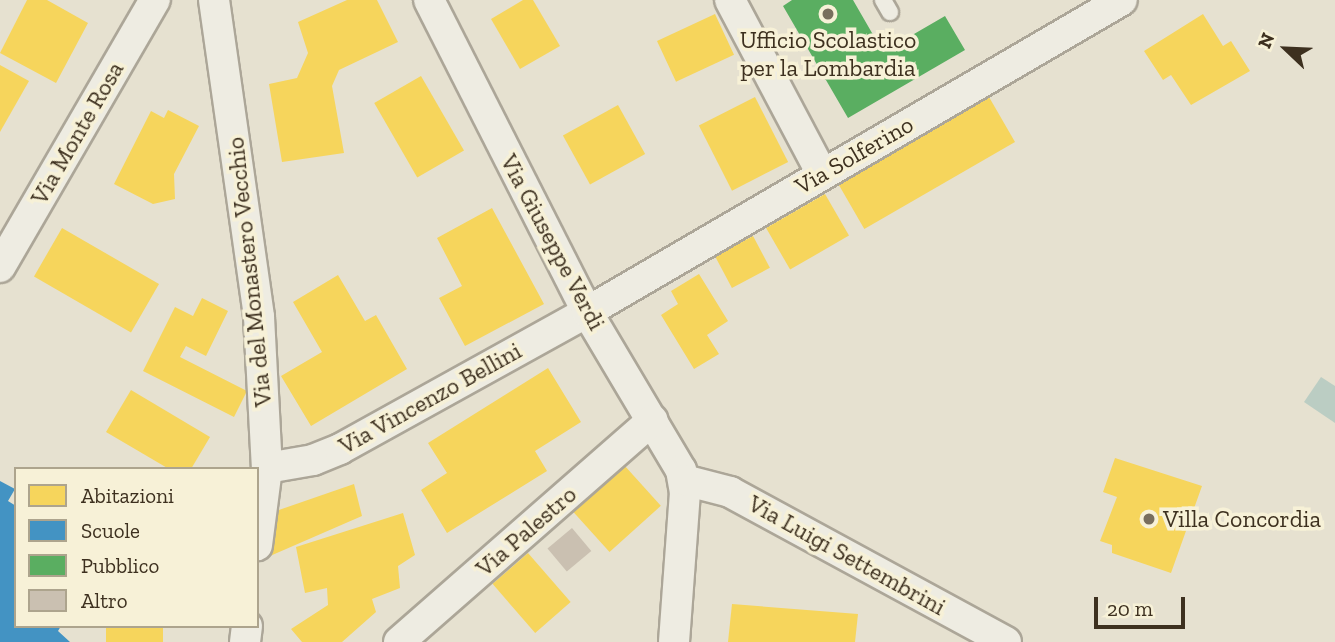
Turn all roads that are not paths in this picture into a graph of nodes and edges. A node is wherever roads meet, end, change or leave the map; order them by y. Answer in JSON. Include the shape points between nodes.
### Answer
{"nodes":[{"id":1,"x":155,"y":0,"type":"edge"},
{"id":2,"x":214,"y":0,"type":"edge"},
{"id":3,"x":429,"y":0,"type":"edge"},
{"id":4,"x":730,"y":0,"type":"edge"},
{"id":5,"x":1122,"y":0,"type":"edge"},
{"id":6,"x":822,"y":173,"type":"junction"},
{"id":7,"x":0,"y":267,"type":"edge"},
{"id":8,"x":587,"y":312,"type":"junction"},
{"id":9,"x":653,"y":420,"type":"junction"},
{"id":10,"x":267,"y":468,"type":"junction"},
{"id":11,"x":684,"y":480,"type":"junction"},
{"id":12,"x":259,"y":530,"type":"edge"},
{"id":13,"x":399,"y":642,"type":"edge"},
{"id":14,"x":674,"y":642,"type":"edge"},
{"id":15,"x":1006,"y":642,"type":"edge"}],
"edges":[{"from":1,"to":7,"type":"street","name":"Via Monte Rosa"},
{"from":2,"to":10,"type":"street","name":"Via del Monastero Vecchio","via":[[259,317]]},
{"from":3,"to":8,"type":"street","name":"Via Giuseppe Verdi"},
{"from":4,"to":6,"type":"street"},
{"from":5,"to":6,"type":"street","name":"Via Solferino"},
{"from":6,"to":8,"type":"street","name":"Via Solferino"},
{"from":8,"to":9,"type":"street","name":"Via Giuseppe Verdi"},
{"from":8,"to":10,"type":"street","name":"Via Vincenzo Bellini","via":[[340,449],[313,460]]},
{"from":9,"to":11,"type":"street","name":"Via Giuseppe Verdi"},
{"from":9,"to":13,"type":"street","name":"Via Palestro"},
{"from":10,"to":12,"type":"street","name":"Via del Monastero Vecchio"},
{"from":11,"to":14,"type":"street"},
{"from":11,"to":15,"type":"street","name":"Via Luigi Settembrini","via":[[730,492]]}]}
